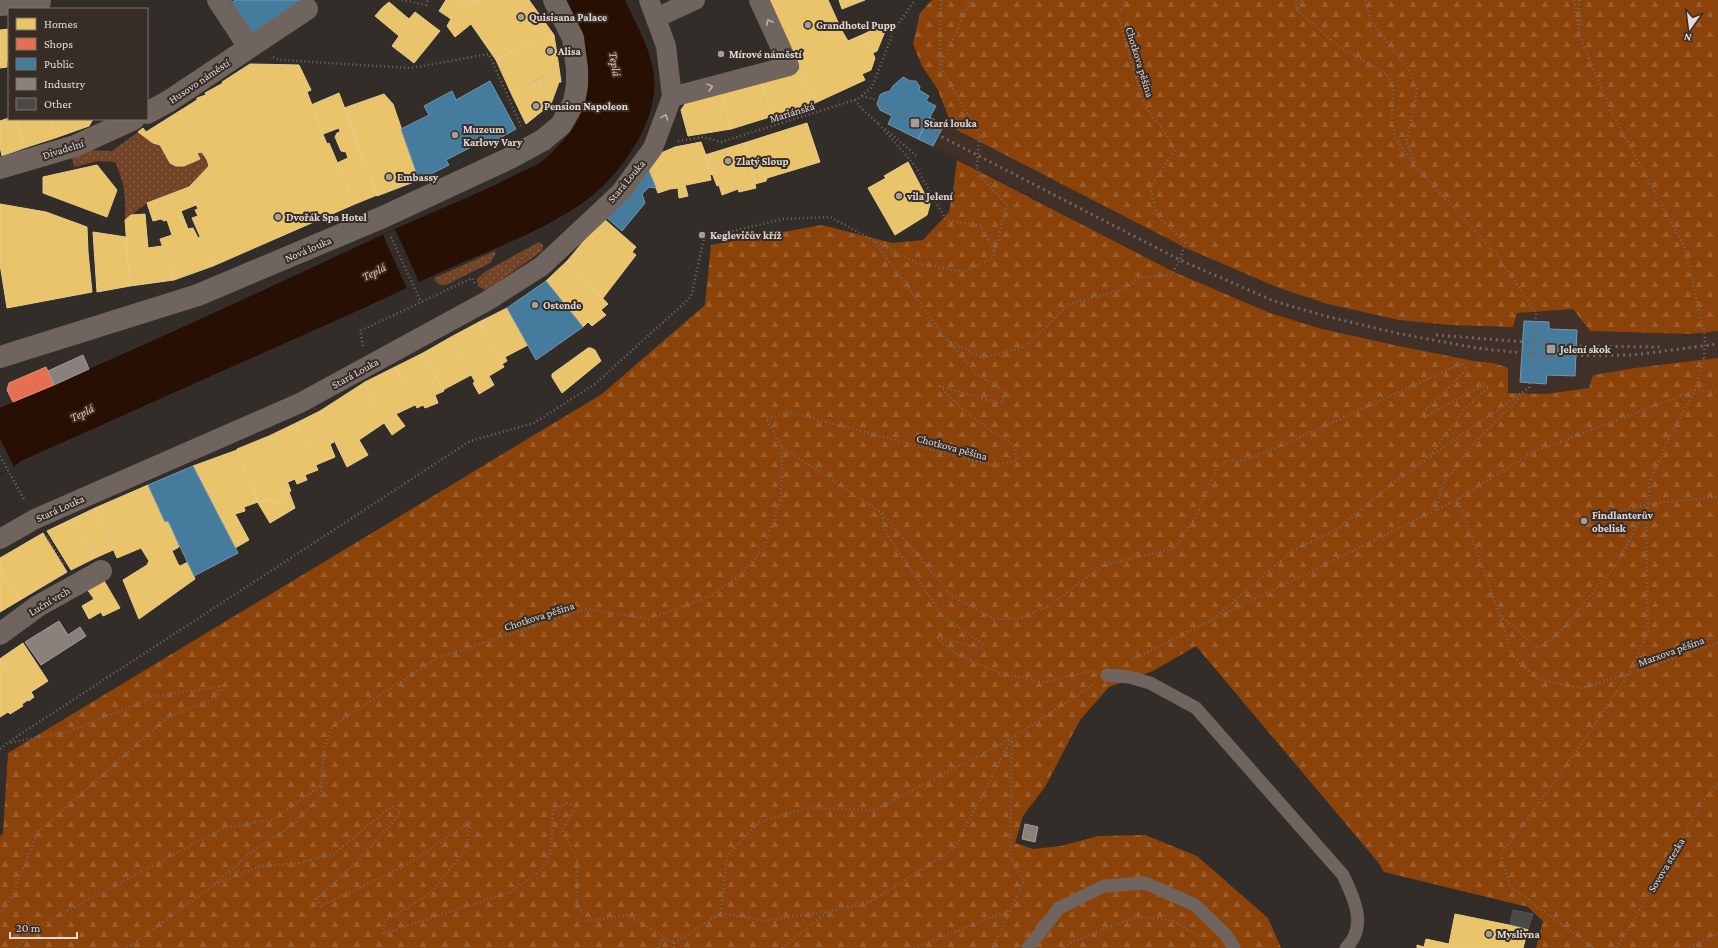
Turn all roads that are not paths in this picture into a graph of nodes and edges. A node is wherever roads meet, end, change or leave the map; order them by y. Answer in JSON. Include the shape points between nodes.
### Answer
{"nodes":[{"id":1,"x":218,"y":0,"type":"edge"},
{"id":2,"x":554,"y":0,"type":"edge"},
{"id":3,"x":695,"y":0,"type":"edge"},
{"id":4,"x":759,"y":0,"type":"edge"},
{"id":5,"x":42,"y":4,"type":"edge"},
{"id":6,"x":0,"y":5,"type":"edge"},
{"id":7,"x":307,"y":9,"type":"dead end"},
{"id":8,"x":653,"y":9,"type":"edge"},
{"id":9,"x":249,"y":47,"type":"junction"},
{"id":10,"x":672,"y":97,"type":"junction"},
{"id":11,"x":148,"y":112,"type":"edge"},
{"id":12,"x":126,"y":120,"type":"edge"},
{"id":13,"x":0,"y":168,"type":"edge"},
{"id":14,"x":0,"y":357,"type":"edge"},
{"id":15,"x":0,"y":539,"type":"edge"},
{"id":16,"x":101,"y":571,"type":"dead end"},
{"id":17,"x":0,"y":634,"type":"edge"},
{"id":18,"x":1107,"y":675,"type":"road end"},
{"id":19,"x":1028,"y":948,"type":"edge"},
{"id":20,"x":1234,"y":948,"type":"edge"},
{"id":21,"x":1346,"y":948,"type":"edge"}],
"edges":[{"from":1,"to":9,"type":"street"},
{"from":2,"to":14,"type":"street","name":"Nová louka","via":[[573,38],[578,85],[574,102],[561,125],[543,140],[383,217],[198,295]]},
{"from":3,"to":8,"type":"street"},
{"from":10,"to":4,"type":"street","one_way":true,"via":[[789,66]]},
{"from":5,"to":6,"type":"street"},
{"from":7,"to":9,"type":"street","name":"Husovo náměstí"},
{"from":8,"to":10,"type":"street","via":[[666,46]]},
{"from":9,"to":11,"type":"street","name":"Husovo náměstí"},
{"from":15,"to":10,"type":"street","name":"Stará Louka","one_way":true,"via":[[35,519],[300,403],[484,302],[542,266],[621,192],[653,148]]},
{"from":12,"to":13,"type":"street","name":"Divadelní","via":[[75,146]]},
{"from":16,"to":17,"type":"street","name":"Luční vrch","via":[[38,606]]},
{"from":18,"to":21,"type":"lane","via":[[1129,677],[1150,683],[1196,708],[1343,875],[1358,917],[1357,933]]},
{"from":19,"to":20,"type":"lane","via":[[1059,908],[1104,886],[1145,883],[1195,905],[1226,935]]}]}
